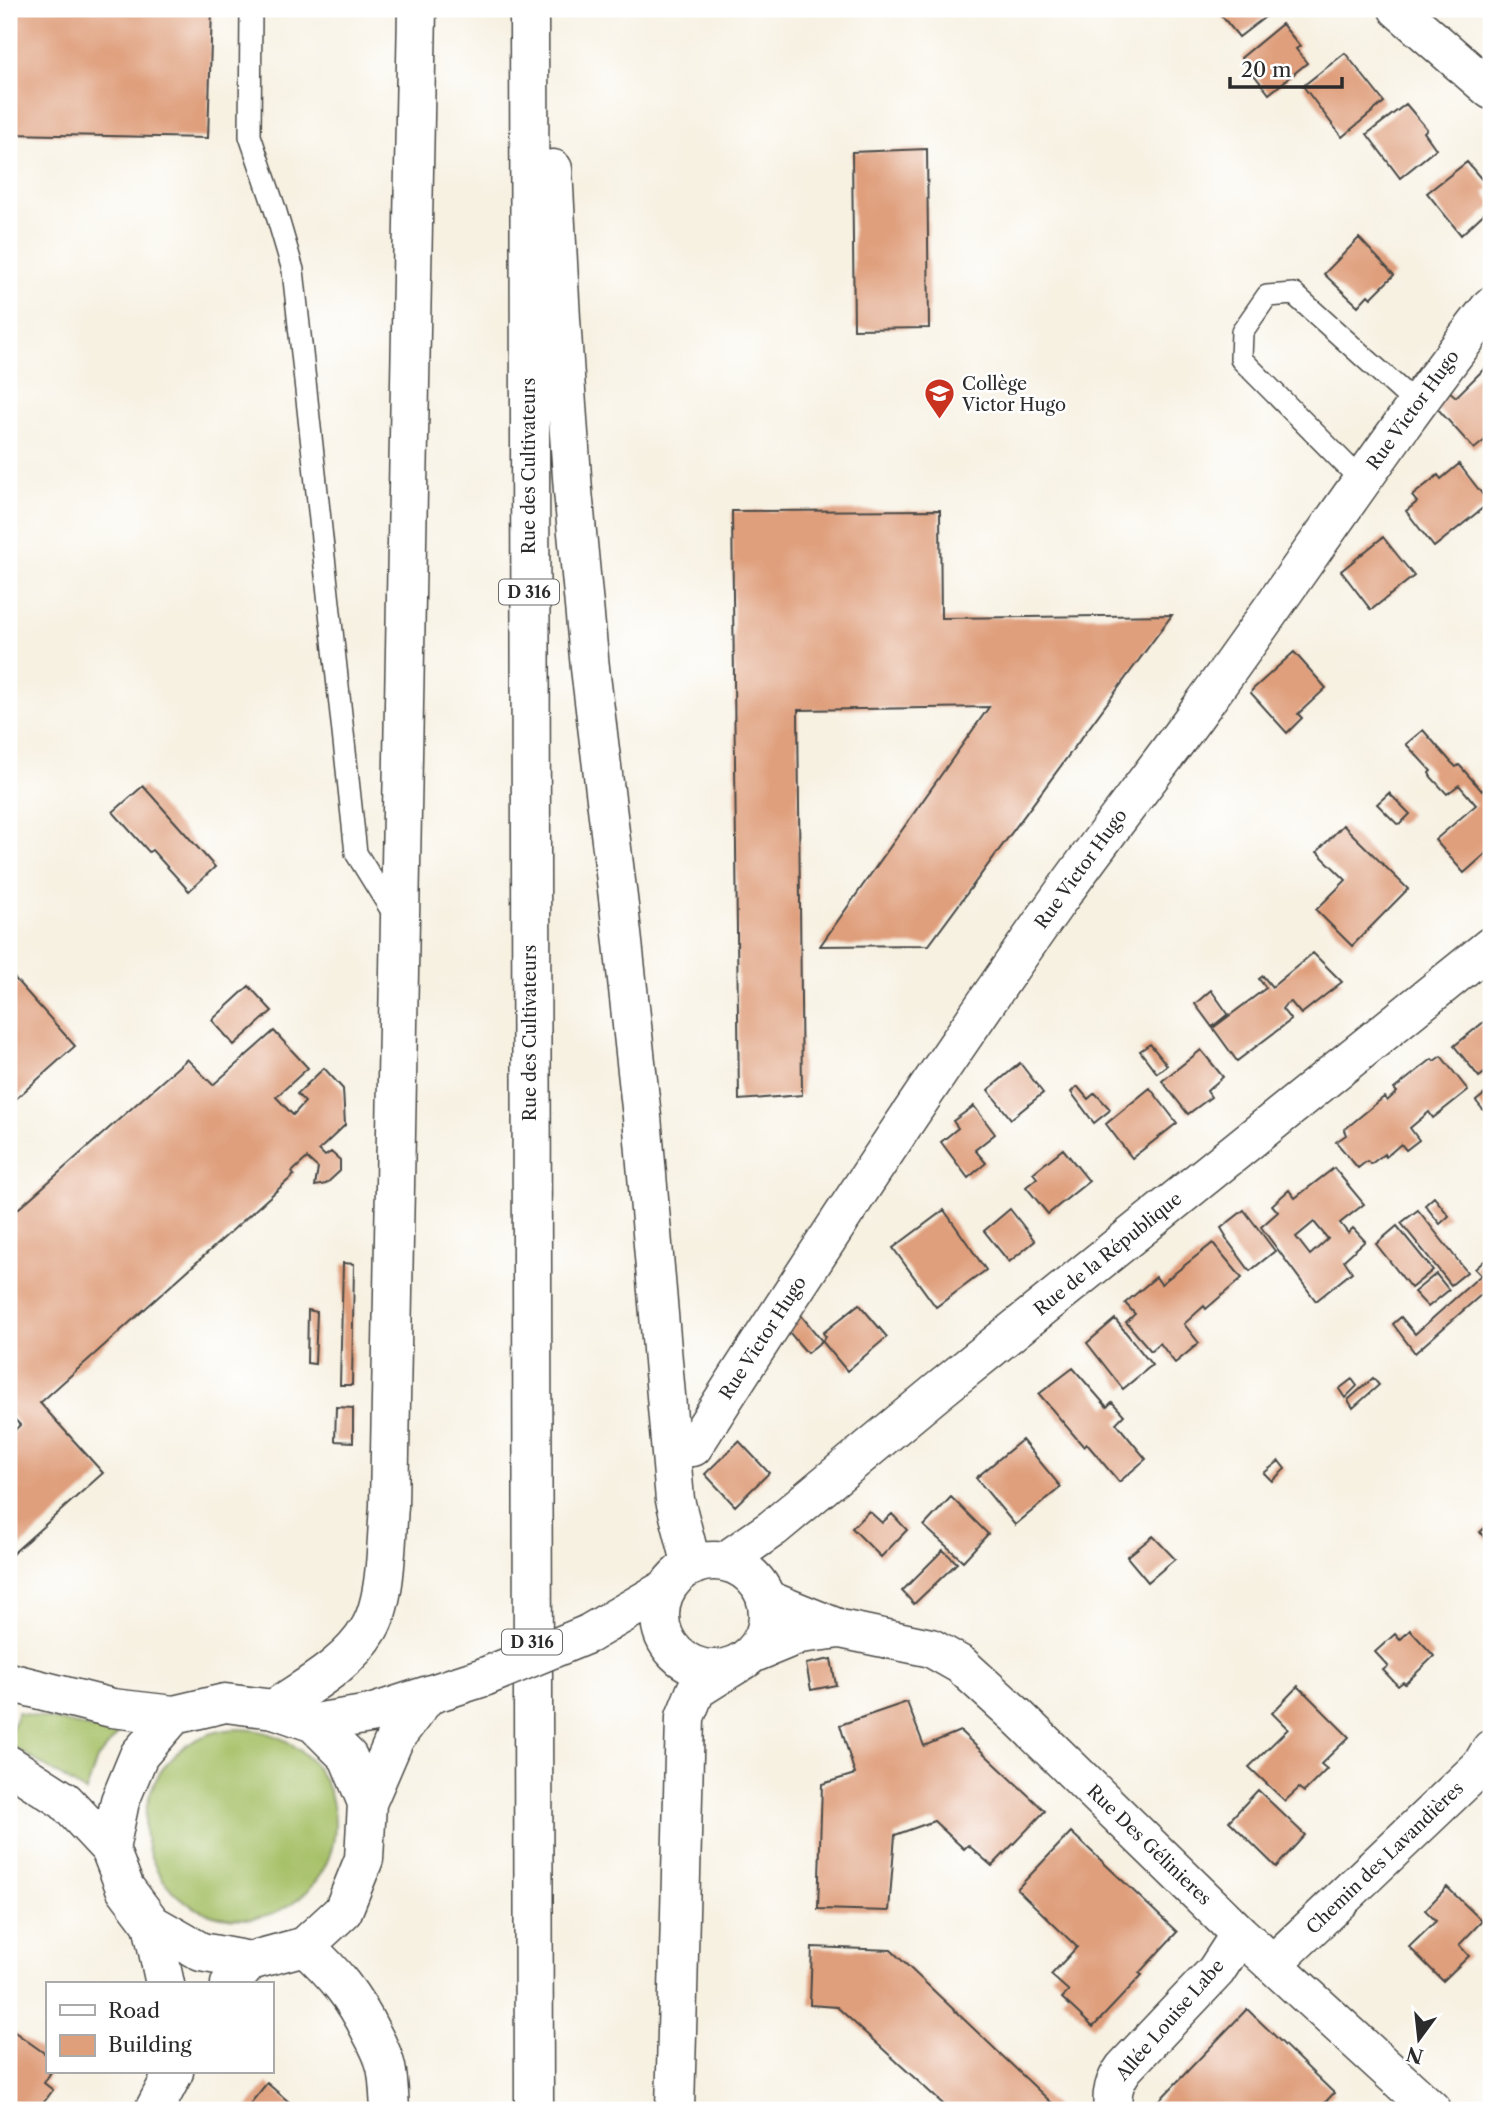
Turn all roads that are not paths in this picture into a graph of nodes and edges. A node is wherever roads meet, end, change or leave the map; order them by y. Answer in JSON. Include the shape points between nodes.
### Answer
{"nodes":[{"id":1,"x":251,"y":9,"type":"edge"},
{"id":2,"x":417,"y":9,"type":"edge"},
{"id":3,"x":529,"y":9,"type":"edge"},
{"id":4,"x":548,"y":9,"type":"edge"},
{"id":5,"x":1398,"y":9,"type":"edge"},
{"id":6,"x":1491,"y":90,"type":"edge"},
{"id":7,"x":1491,"y":306,"type":"edge"},
{"id":8,"x":1416,"y":404,"type":"junction"},
{"id":9,"x":1362,"y":481,"type":"junction"},
{"id":10,"x":400,"y":925,"type":"junction"},
{"id":11,"x":1491,"y":946,"type":"edge"},
{"id":12,"x":693,"y":1447,"type":"dead end"},
{"id":13,"x":720,"y":1578,"type":"junction"},
{"id":14,"x":840,"y":1629,"type":"junction"},
{"id":15,"x":589,"y":1634,"type":"junction"},
{"id":16,"x":670,"y":1647,"type":"junction"},
{"id":17,"x":744,"y":1660,"type":"junction"},
{"id":18,"x":9,"y":1682,"type":"edge"},
{"id":19,"x":426,"y":1697,"type":"junction"},
{"id":20,"x":274,"y":1709,"type":"junction"},
{"id":21,"x":174,"y":1715,"type":"junction"},
{"id":22,"x":314,"y":1723,"type":"junction"},
{"id":23,"x":1491,"y":1749,"type":"edge"},
{"id":24,"x":9,"y":1765,"type":"edge"},
{"id":25,"x":367,"y":1803,"type":"junction"},
{"id":26,"x":110,"y":1849,"type":"junction"},
{"id":27,"x":152,"y":1924,"type":"junction"},
{"id":28,"x":1240,"y":1934,"type":"junction"},
{"id":29,"x":305,"y":1946,"type":"junction"},
{"id":30,"x":1274,"y":1963,"type":"junction"},
{"id":31,"x":240,"y":1973,"type":"edge"},
{"id":32,"x":166,"y":1982,"type":"edge"},
{"id":33,"x":390,"y":2110,"type":"edge"},
{"id":34,"x":534,"y":2110,"type":"edge"},
{"id":35,"x":675,"y":2110,"type":"edge"},
{"id":36,"x":1112,"y":2110,"type":"edge"},
{"id":37,"x":1432,"y":2110,"type":"edge"}],
"edges":[{"from":1,"to":10,"type":"lane","via":[[250,136],[293,270],[356,853]]},
{"from":2,"to":10,"type":"main road"},
{"from":3,"to":34,"type":"main road","name":"Rue des Cultivateurs","number":"D 316"},
{"from":4,"to":13,"type":"main road","via":[[561,319],[575,505],[642,1116],[675,1500]]},
{"from":5,"to":6,"type":"main road"},
{"from":7,"to":8,"type":"main road","name":"Rue Victor Hugo"},
{"from":8,"to":9,"type":"main road","name":"Rue Victor Hugo"},
{"from":8,"to":9,"type":"lane","via":[[1294,294],[1267,296],[1254,314],[1242,332],[1241,359]]},
{"from":9,"to":12,"type":"main road","name":"Rue Victor Hugo","via":[[933,1079]]},
{"from":10,"to":20,"type":"main road","via":[[389,1506],[382,1587],[370,1628],[356,1647]]},
{"from":11,"to":13,"type":"main road","name":"Rue de la République","via":[[959,1375],[773,1528]]},
{"from":13,"to":14,"type":"main road","name":"Rue Des Gélinieres"},
{"from":13,"to":15,"type":"main road"},
{"from":13,"to":16,"type":"main road","via":[[660,1612]]},
{"from":13,"to":17,"type":"main road","via":[[769,1613],[762,1641]]},
{"from":14,"to":17,"type":"main road","name":"Rue Des Gélinieres","via":[[800,1634]]},
{"from":14,"to":28,"type":"main road","name":"Rue Des Gélinieres","via":[[931,1648],[961,1665]]},
{"from":15,"to":16,"type":"main road"},
{"from":15,"to":19,"type":"main road","bridge":true},
{"from":16,"to":17,"type":"main road","via":[[698,1668],[716,1670]]},
{"from":17,"to":35,"type":"main road","via":[[696,1690],[685,1717]]},
{"from":18,"to":21,"type":"main road","via":[[112,1708]]},
{"from":19,"to":22,"type":"main road","via":[[370,1714]]},
{"from":19,"to":25,"type":"main road","via":[[395,1738]]},
{"from":20,"to":21,"type":"main road","via":[[225,1703]]},
{"from":20,"to":22,"type":"main road"},
{"from":21,"to":26,"type":"main road","via":[[139,1755],[120,1801]]},
{"from":22,"to":25,"type":"main road","via":[[348,1757]]},
{"from":23,"to":30,"type":"main road","name":"Chemin des Lavandières","via":[[1481,1766]]},
{"from":24,"to":26,"type":"main road","via":[[65,1801]]},
{"from":25,"to":29,"type":"main road","via":[[364,1859],[343,1911]]},
{"from":26,"to":27,"type":"main road","via":[[125,1888]]},
{"from":27,"to":31,"type":"main road"},
{"from":27,"to":32,"type":"main road"},
{"from":28,"to":30,"type":"main road","name":"Rue Des Gélinieres"},
{"from":28,"to":36,"type":"main road","name":"Allée Louise Labe","via":[[1216,1971],[1124,2068],[1115,2081]]},
{"from":29,"to":31,"type":"main road"},
{"from":29,"to":33,"type":"main road","via":[[347,1989],[379,2045],[386,2065]]},
{"from":30,"to":37,"type":"main road","name":"Rue Des Gélinieres"}]}
